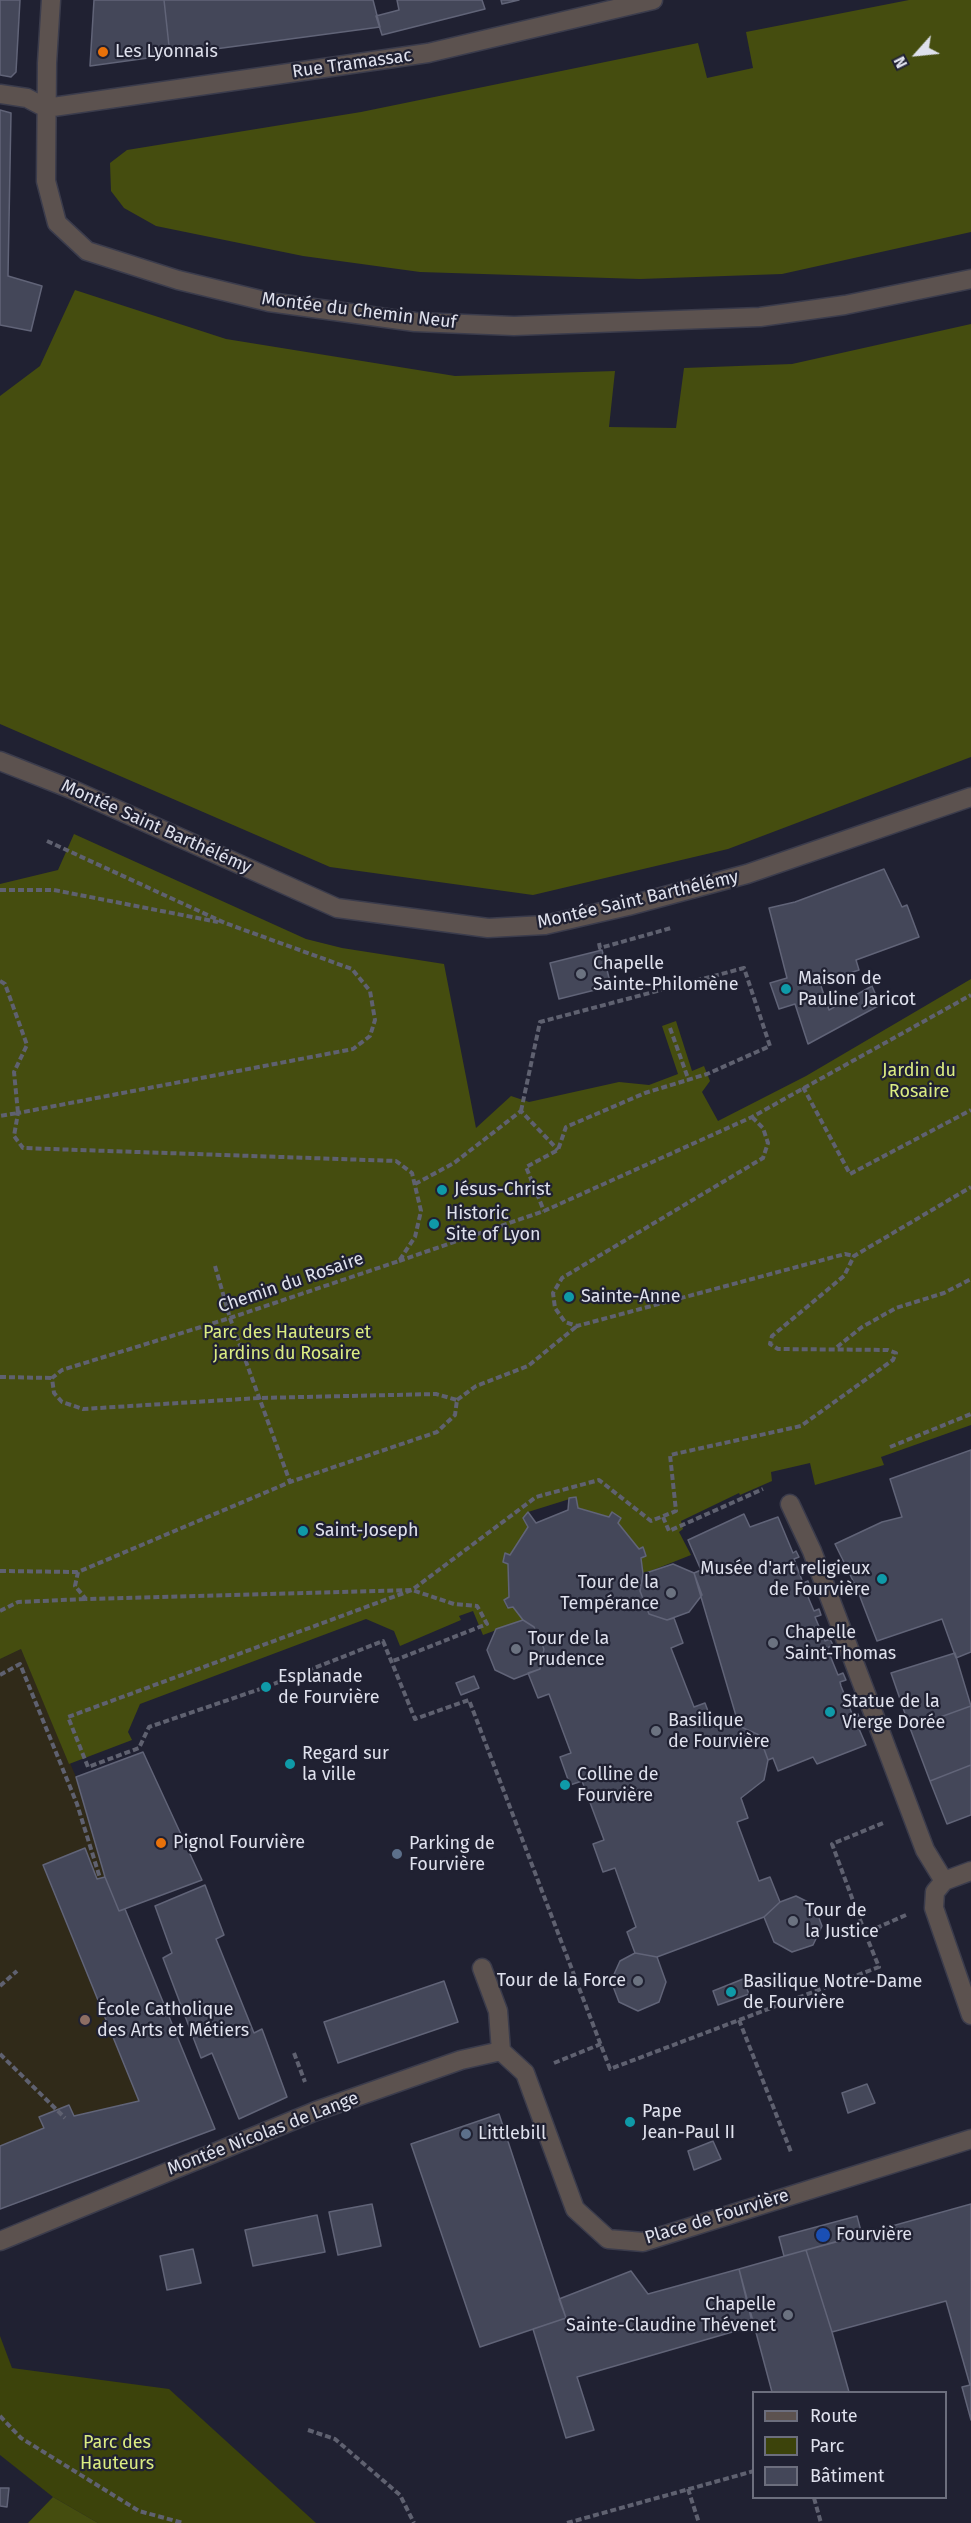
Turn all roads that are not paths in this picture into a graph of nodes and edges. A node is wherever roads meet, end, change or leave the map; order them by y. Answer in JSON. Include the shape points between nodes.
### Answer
{"nodes":[{"id":1,"x":51,"y":0,"type":"edge"},
{"id":2,"x":653,"y":0,"type":"edge"},
{"id":3,"x":0,"y":93,"type":"edge"},
{"id":4,"x":46,"y":108,"type":"junction"},
{"id":5,"x":971,"y":279,"type":"edge"},
{"id":6,"x":0,"y":761,"type":"edge"},
{"id":7,"x":971,"y":797,"type":"edge"},
{"id":8,"x":790,"y":1504,"type":"dead end"},
{"id":9,"x":958,"y":1875,"type":"edge"},
{"id":10,"x":482,"y":1968,"type":"dead end"},
{"id":11,"x":971,"y":2015,"type":"edge"},
{"id":12,"x":501,"y":2051,"type":"junction"},
{"id":13,"x":971,"y":2139,"type":"edge"},
{"id":14,"x":0,"y":2241,"type":"edge"}],
"edges":[{"from":1,"to":4,"type":"street","name":"Montée du Chemin Neuf"},
{"from":2,"to":4,"type":"street","name":"Rue Tramassac","via":[[428,53]]},
{"from":3,"to":4,"type":"street","via":[[27,98]]},
{"from":4,"to":5,"type":"street","name":"Montée du Chemin Neuf","via":[[46,181],[57,223],[87,250],[178,280],[269,302],[415,322],[514,326],[760,317],[845,305]]},
{"from":6,"to":7,"type":"street","name":"Montée Saint Barthélémy","via":[[337,908],[488,928],[545,925],[712,884]]},
{"from":8,"to":9,"type":"street","via":[[812,1551],[928,1858]]},
{"from":9,"to":11,"type":"street","via":[[936,1892],[934,1908]]},
{"from":10,"to":12,"type":"street","via":[[498,2011]]},
{"from":12,"to":13,"type":"street","name":"Place de Fourvière","via":[[525,2073],[575,2209],[608,2239],[643,2242]]},
{"from":12,"to":14,"type":"street","name":"Montée Nicolas de Lange","via":[[461,2060],[316,2111]]}]}
